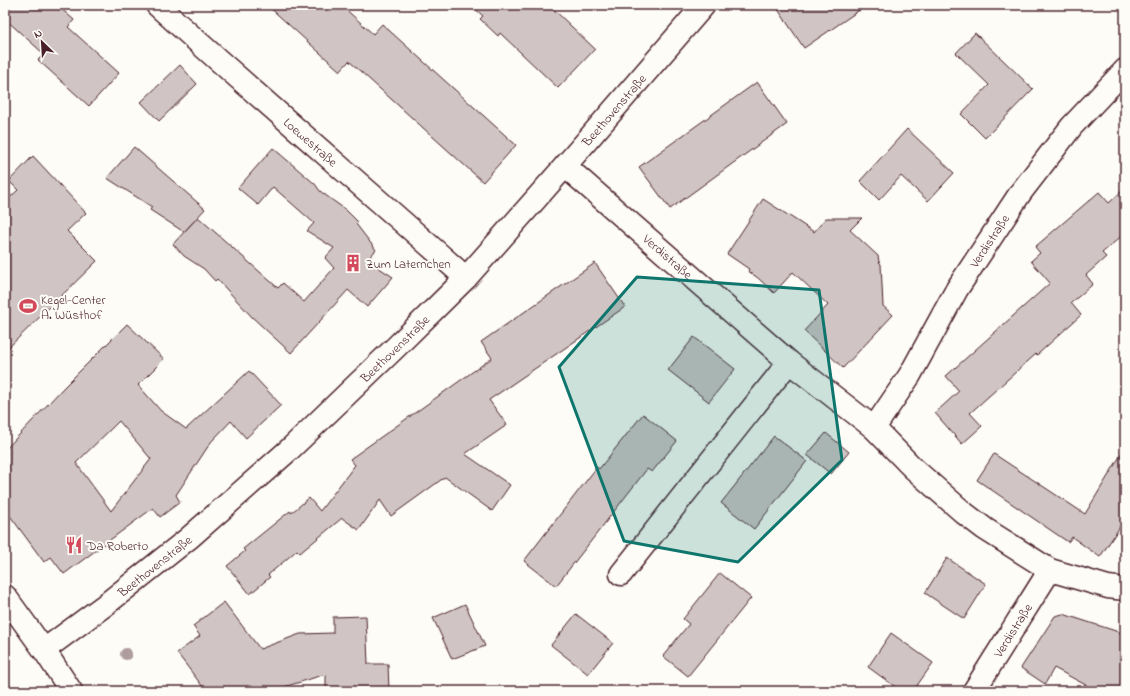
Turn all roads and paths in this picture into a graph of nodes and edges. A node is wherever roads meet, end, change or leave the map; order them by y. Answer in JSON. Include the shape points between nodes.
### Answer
{"nodes":[{"id":1,"x":157,"y":5,"type":"edge"},
{"id":2,"x":704,"y":5,"type":"edge"},
{"id":3,"x":1125,"y":70,"type":"edge"},
{"id":4,"x":565,"y":166,"type":"junction"},
{"id":5,"x":466,"y":278,"type":"junction"},
{"id":6,"x":789,"y":362,"type":"junction"},
{"id":7,"x":874,"y":428,"type":"junction"},
{"id":8,"x":1050,"y":570,"type":"junction"},
{"id":9,"x":620,"y":574,"type":"dead end"},
{"id":10,"x":1125,"y":589,"type":"edge"},
{"id":11,"x":5,"y":596,"type":"edge"},
{"id":12,"x":44,"y":650,"type":"junction"},
{"id":13,"x":71,"y":691,"type":"edge"},
{"id":14,"x":974,"y":691,"type":"edge"}],
"edges":[{"from":1,"to":5,"type":"street","name":"Loewestraße"},
{"from":2,"to":4,"type":"street","name":"Beethovenstraße"},
{"from":3,"to":7,"type":"street","name":"Verdistraße","via":[[1072,126],[1021,192],[957,289],[910,375]]},
{"from":4,"to":5,"type":"street","name":"Beethovenstraße"},
{"from":4,"to":6,"type":"street","name":"Verdistraße"},
{"from":5,"to":12,"type":"street","name":"Beethovenstraße","via":[[290,449],[189,538]]},
{"from":6,"to":7,"type":"street","name":"Verdistraße"},
{"from":6,"to":9,"type":"street"},
{"from":7,"to":8,"type":"street","name":"Verdistraße","via":[[913,468],[964,513]]},
{"from":8,"to":10,"type":"street","name":"Verdistraße","via":[[1108,587]]},
{"from":8,"to":14,"type":"street","name":"Verdistraße"},
{"from":11,"to":12,"type":"street"},
{"from":12,"to":13,"type":"street"}]}
